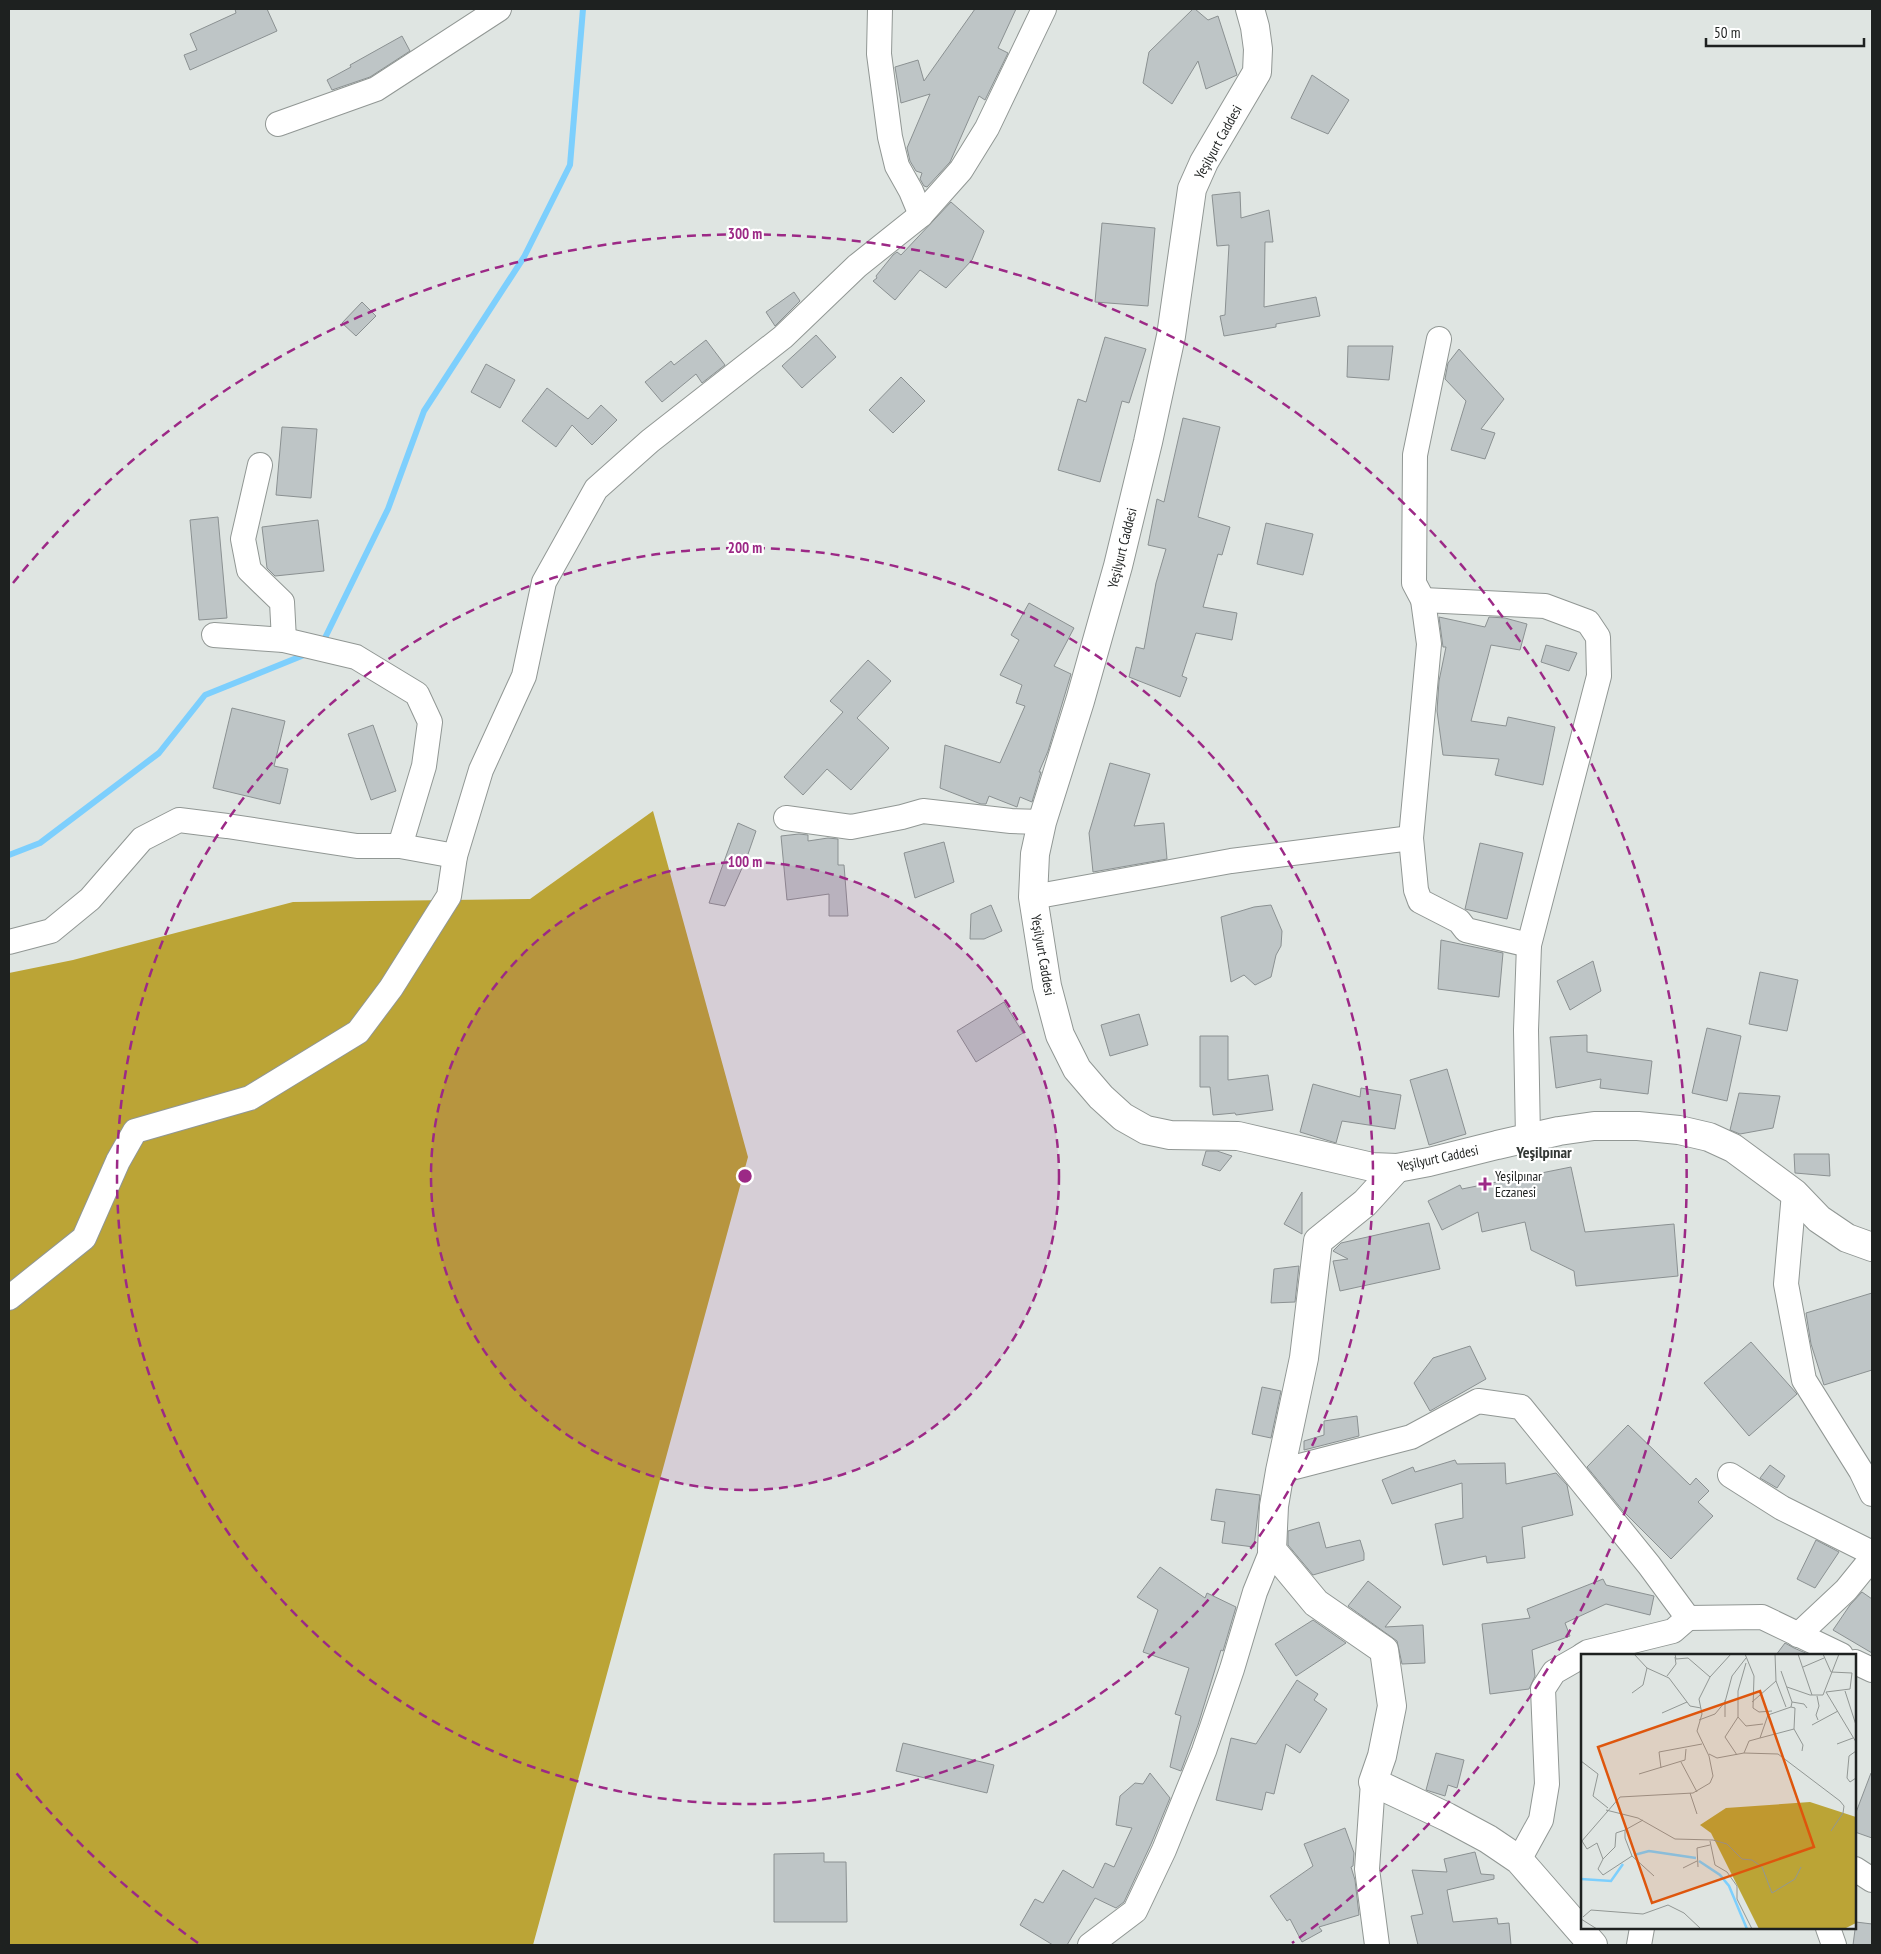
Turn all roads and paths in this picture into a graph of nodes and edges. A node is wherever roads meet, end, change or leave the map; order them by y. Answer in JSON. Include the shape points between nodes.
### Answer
{"nodes":[{"id":1,"x":499,"y":9,"type":"edge"},
{"id":2,"x":880,"y":9,"type":"edge"},
{"id":3,"x":1044,"y":9,"type":"edge"},
{"id":4,"x":1250,"y":9,"type":"edge"},
{"id":5,"x":278,"y":124,"type":"dead end"},
{"id":6,"x":921,"y":215,"type":"junction"},
{"id":7,"x":1439,"y":339,"type":"dead end"},
{"id":8,"x":260,"y":465,"type":"dead end"},
{"id":9,"x":1423,"y":600,"type":"junction"},
{"id":10,"x":214,"y":635,"type":"dead end"},
{"id":11,"x":284,"y":640,"type":"junction"},
{"id":12,"x":786,"y":818,"type":"dead end"},
{"id":13,"x":1042,"y":822,"type":"junction"},
{"id":14,"x":1411,"y":838,"type":"junction"},
{"id":15,"x":400,"y":846,"type":"junction"},
{"id":16,"x":454,"y":856,"type":"junction"},
{"id":17,"x":1033,"y":897,"type":"junction"},
{"id":18,"x":9,"y":942,"type":"edge"},
{"id":19,"x":1529,"y":945,"type":"junction"},
{"id":20,"x":1528,"y":1138,"type":"junction"},
{"id":21,"x":1397,"y":1168,"type":"junction"},
{"id":22,"x":1794,"y":1193,"type":"junction"},
{"id":23,"x":1872,"y":1247,"type":"edge"},
{"id":24,"x":9,"y":1298,"type":"edge"},
{"id":25,"x":1280,"y":1471,"type":"junction"},
{"id":26,"x":1730,"y":1475,"type":"dead end"},
{"id":27,"x":1872,"y":1494,"type":"edge"},
{"id":28,"x":1272,"y":1550,"type":"junction"},
{"id":29,"x":1872,"y":1552,"type":"edge"},
{"id":30,"x":1872,"y":1558,"type":"edge"},
{"id":31,"x":1688,"y":1618,"type":"junction"},
{"id":32,"x":1798,"y":1635,"type":"junction"},
{"id":33,"x":1586,"y":1654,"type":"edge"},
{"id":34,"x":1839,"y":1654,"type":"edge"},
{"id":35,"x":1581,"y":1657,"type":"edge"},
{"id":36,"x":1856,"y":1662,"type":"edge"},
{"id":37,"x":1872,"y":1670,"type":"edge"},
{"id":38,"x":1373,"y":1782,"type":"junction"},
{"id":39,"x":1519,"y":1860,"type":"junction"},
{"id":40,"x":1856,"y":1870,"type":"edge"},
{"id":41,"x":1872,"y":1880,"type":"edge"},
{"id":42,"x":1642,"y":1929,"type":"edge"},
{"id":43,"x":1828,"y":1929,"type":"edge"},
{"id":44,"x":1090,"y":1945,"type":"edge"},
{"id":45,"x":1377,"y":1945,"type":"edge"},
{"id":46,"x":1593,"y":1945,"type":"edge"},
{"id":47,"x":1639,"y":1945,"type":"edge"},
{"id":48,"x":1834,"y":1945,"type":"edge"}],
"edges":[{"from":1,"to":5,"type":"street","via":[[376,89]]},
{"from":2,"to":6,"type":"street","via":[[879,54],[890,137],[897,166]]},
{"from":3,"to":6,"type":"street","via":[[972,153]]},
{"from":4,"to":13,"type":"main road","name":"Yeşilyurt Caddesi","via":[[1256,27],[1257,72],[1204,162],[1192,189],[1171,336],[1118,566]]},
{"from":6,"to":16,"type":"street","via":[[856,266],[783,337],[650,440],[596,489],[544,582],[524,676],[481,770]]},
{"from":7,"to":9,"type":"street","via":[[1415,455],[1414,583]]},
{"from":8,"to":11,"type":"street","via":[[243,539],[249,570],[282,602]]},
{"from":9,"to":14,"type":"street","via":[[1429,644]]},
{"from":9,"to":19,"type":"street","via":[[1545,606],[1588,622],[1598,637],[1599,676]]},
{"from":10,"to":11,"type":"street"},
{"from":11,"to":15,"type":"street","via":[[356,657],[417,694],[430,722],[424,766]]},
{"from":12,"to":13,"type":"street","via":[[851,827],[924,811]]},
{"from":13,"to":17,"type":"main road","name":"Yeşilyurt Caddesi","via":[[1035,854]]},
{"from":14,"to":17,"type":"street","via":[[1231,861]]},
{"from":14,"to":19,"type":"street","via":[[1420,901],[1459,921],[1466,930]]},
{"from":15,"to":16,"type":"street"},
{"from":15,"to":18,"type":"street","via":[[357,846],[179,820],[142,840],[90,899],[51,931]]},
{"from":16,"to":24,"type":"street","via":[[449,896],[391,988],[358,1032],[250,1098],[136,1131],[118,1161],[84,1238]]},
{"from":17,"to":21,"type":"main road","name":"Yeşilyurt Caddesi","via":[[1047,986],[1060,1035],[1077,1069],[1123,1117],[1146,1130],[1170,1135],[1238,1136],[1372,1167]]},
{"from":19,"to":20,"type":"street","via":[[1526,1030]]},
{"from":20,"to":21,"type":"main road","name":"Yeşilyurt Caddesi"},
{"from":20,"to":22,"type":"main road","name":"Yeşilyurt Caddesi","via":[[1594,1126],[1638,1126],[1709,1136],[1733,1148]]},
{"from":21,"to":25,"type":"main road","via":[[1365,1202],[1318,1241],[1304,1358]]},
{"from":22,"to":23,"type":"main road","name":"Yeşilyurt Caddesi","via":[[1819,1219],[1847,1238]]},
{"from":22,"to":27,"type":"street","via":[[1786,1284],[1804,1380]]},
{"from":25,"to":28,"type":"main road"},
{"from":25,"to":31,"type":"street","via":[[1410,1437],[1478,1400],[1521,1407]]},
{"from":26,"to":29,"type":"street","via":[[1782,1508]]},
{"from":28,"to":38,"type":"main road","via":[[1316,1603],[1384,1650],[1392,1706]]},
{"from":28,"to":44,"type":"street","via":[[1255,1592],[1204,1751],[1164,1850],[1135,1911]]},
{"from":30,"to":32,"type":"street","via":[[1846,1590]]},
{"from":31,"to":32,"type":"street","via":[[1762,1617]]},
{"from":31,"to":33,"type":"street","via":[[1673,1631]]},
{"from":32,"to":34,"type":"street"},
{"from":35,"to":39,"type":"street","via":[[1554,1672],[1543,1689],[1547,1784],[1541,1820]]},
{"from":36,"to":37,"type":"street"},
{"from":38,"to":39,"type":"main road","via":[[1447,1817]]},
{"from":38,"to":45,"type":"street","via":[[1367,1869]]},
{"from":39,"to":46,"type":"main road"},
{"from":40,"to":41,"type":"street"},
{"from":42,"to":47,"type":"street"},
{"from":43,"to":48,"type":"street"}]}
